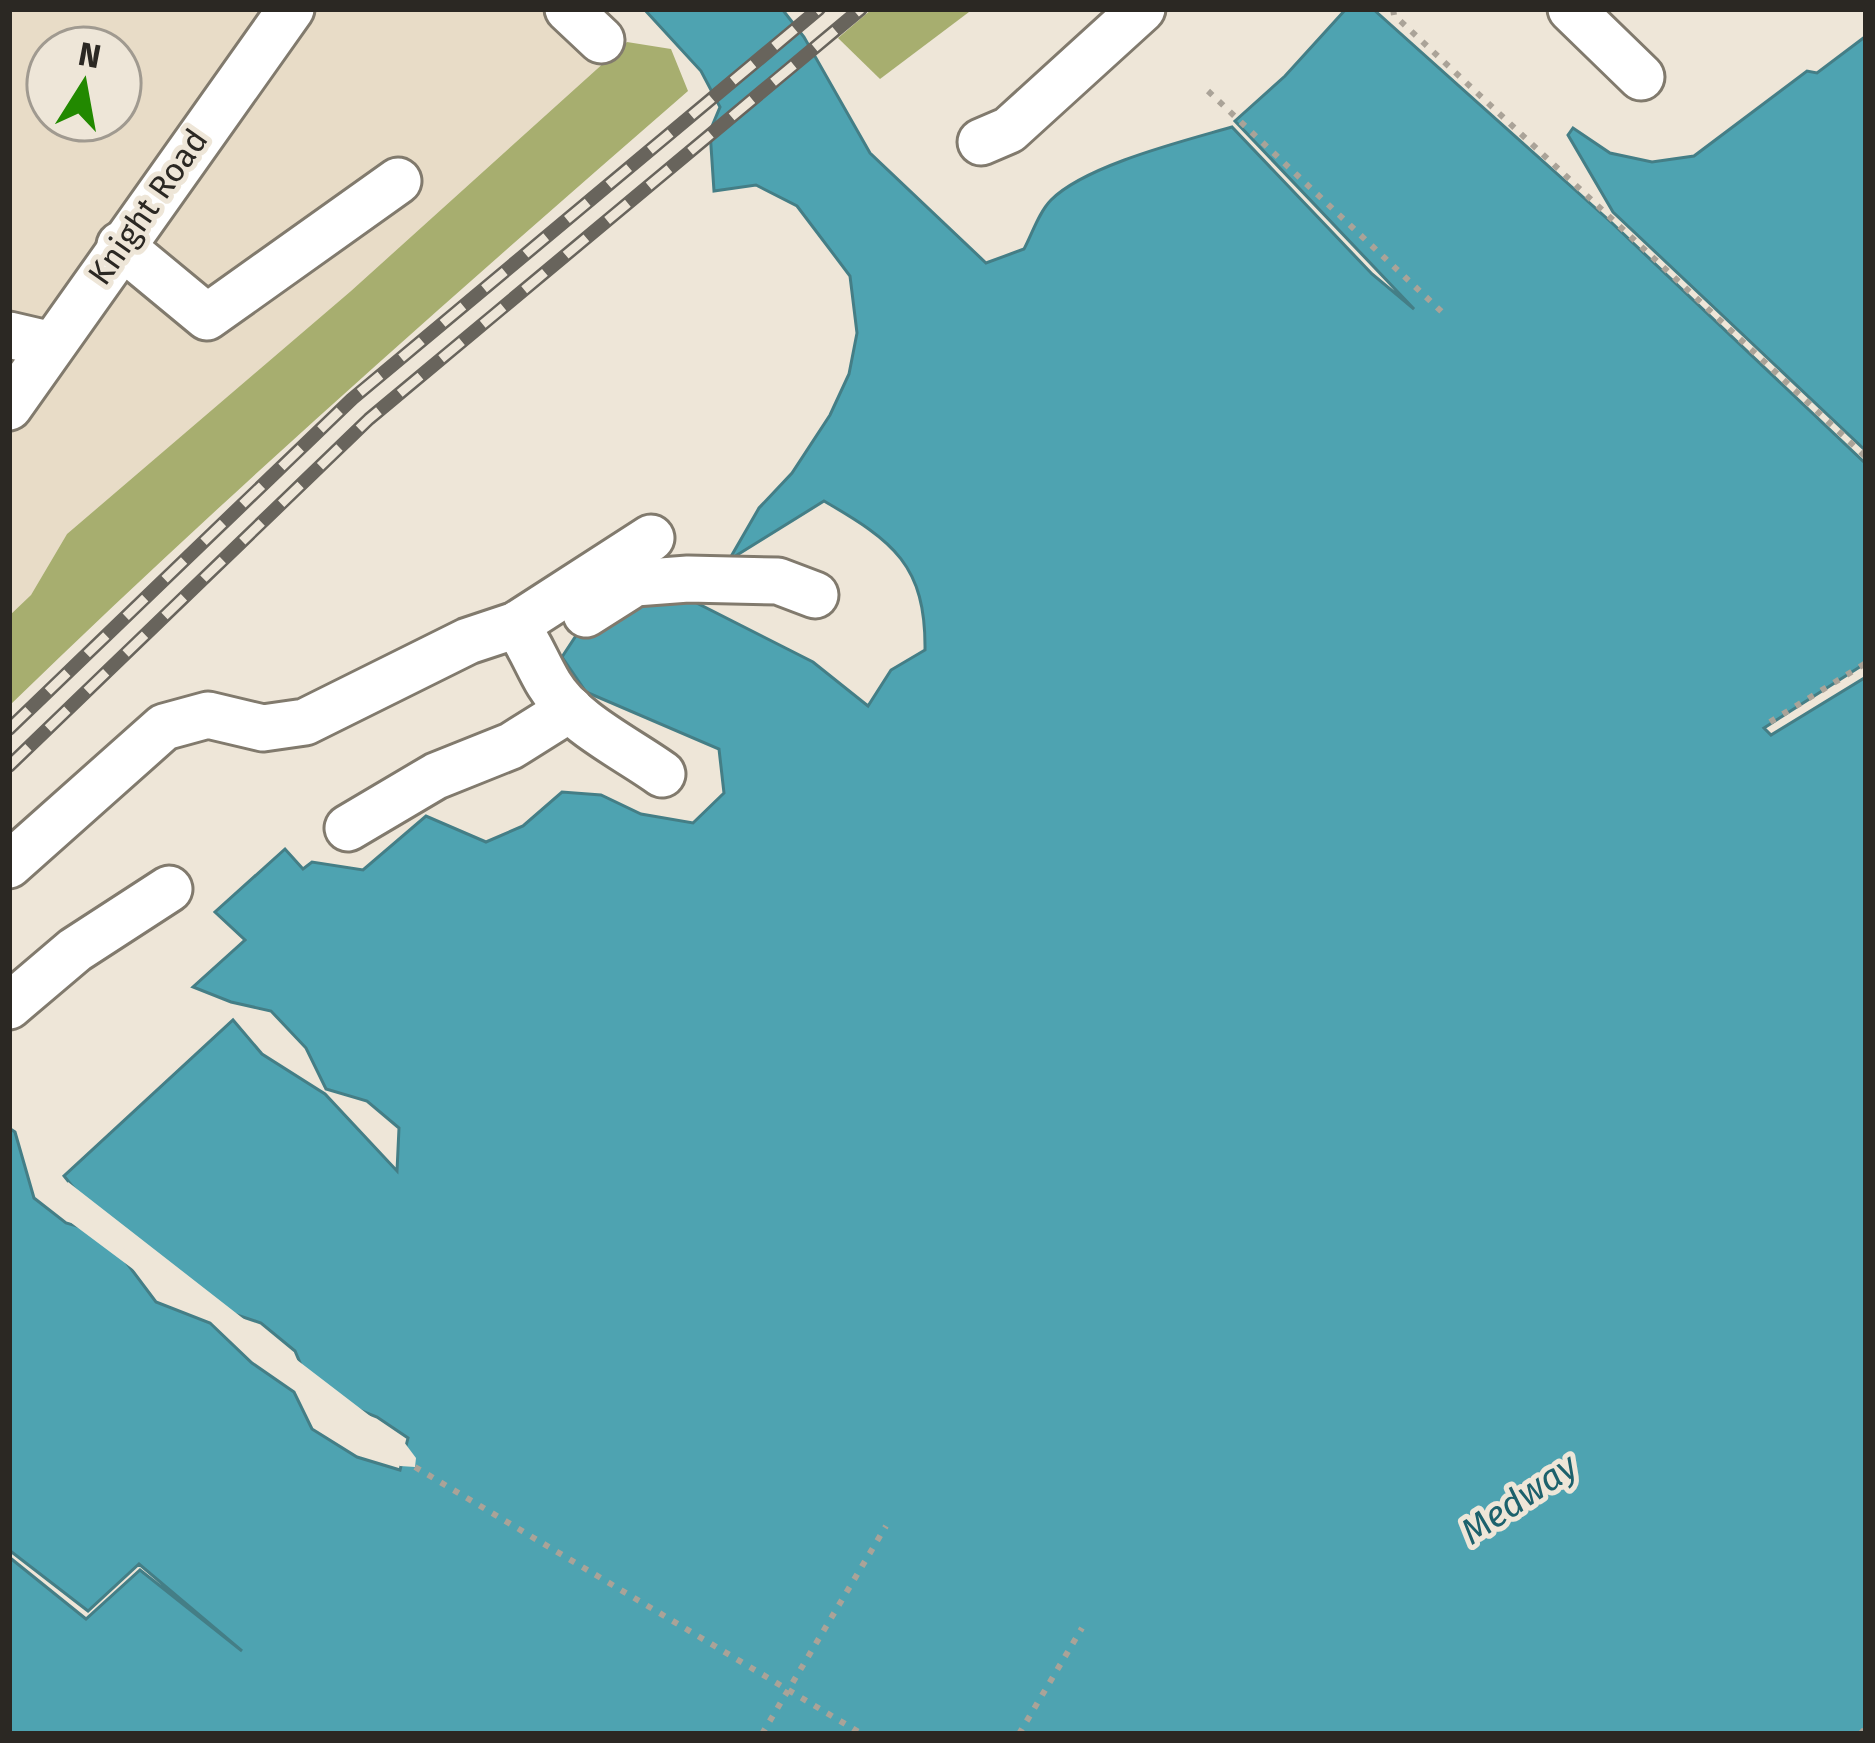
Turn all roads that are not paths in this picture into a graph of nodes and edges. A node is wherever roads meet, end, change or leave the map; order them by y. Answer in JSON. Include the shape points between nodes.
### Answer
{"nodes":[{"id":1,"x":290,"y":9,"type":"edge"},
{"id":2,"x":568,"y":9,"type":"edge"},
{"id":3,"x":1142,"y":9,"type":"edge"},
{"id":4,"x":1571,"y":9,"type":"edge"},
{"id":5,"x":601,"y":40,"type":"dead end"},
{"id":6,"x":1641,"y":76,"type":"dead end"},
{"id":7,"x":982,"y":142,"type":"dead end"},
{"id":8,"x":398,"y":181,"type":"dead end"},
{"id":9,"x":120,"y":245,"type":"junction"},
{"id":10,"x":30,"y":340,"type":"edge"},
{"id":11,"x":9,"y":407,"type":"edge"},
{"id":12,"x":651,"y":538,"type":"dead end"},
{"id":13,"x":815,"y":595,"type":"dead end"},
{"id":14,"x":525,"y":636,"type":"junction"},
{"id":15,"x":570,"y":709,"type":"junction"},
{"id":16,"x":662,"y":774,"type":"dead end"},
{"id":17,"x":348,"y":828,"type":"dead end"},
{"id":18,"x":9,"y":865,"type":"edge"},
{"id":19,"x":169,"y":889,"type":"dead end"},
{"id":20,"x":9,"y":1006,"type":"edge"}],
"edges":[{"from":1,"to":9,"type":"street","name":"Knight Road"},
{"from":2,"to":5,"type":"street"},
{"from":3,"to":7,"type":"street","via":[[1009,130]]},
{"from":4,"to":6,"type":"street"},
{"from":8,"to":9,"type":"street","via":[[207,317]]},
{"from":9,"to":10,"type":"street","name":"Knight Road"},
{"from":10,"to":11,"type":"street","name":"Knight Road"},
{"from":12,"to":14,"type":"street"},
{"from":13,"to":14,"type":"street","via":[[778,581],[635,583]]},
{"from":14,"to":15,"type":"street"},
{"from":14,"to":18,"type":"street","via":[[468,641],[304,722],[262,728],[208,715],[164,727]]},
{"from":15,"to":16,"type":"street"},
{"from":15,"to":17,"type":"street"},
{"from":19,"to":20,"type":"street","via":[[75,950]]}]}
